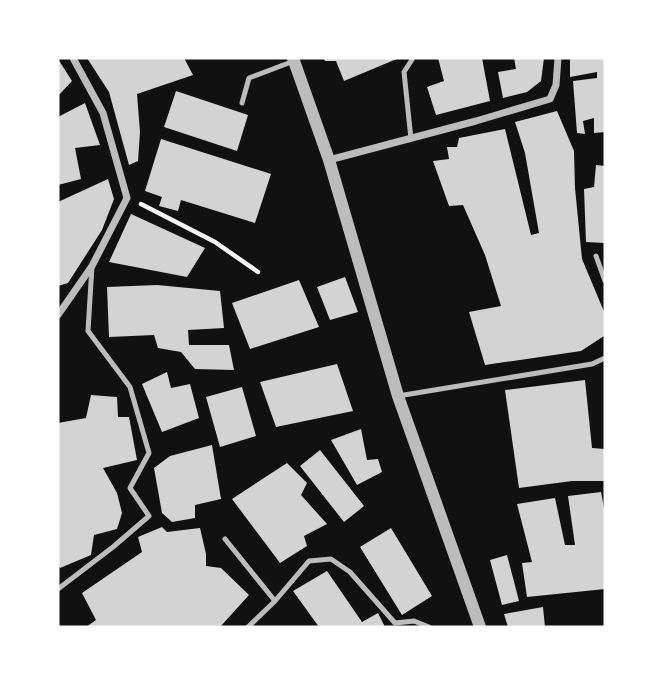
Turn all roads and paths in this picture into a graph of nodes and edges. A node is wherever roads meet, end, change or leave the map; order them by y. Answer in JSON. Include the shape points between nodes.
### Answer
{"nodes":[{"id":1,"x":73,"y":58,"type":"edge"},
{"id":2,"x":413,"y":58,"type":"edge"},
{"id":3,"x":558,"y":58,"type":"edge"},
{"id":4,"x":293,"y":59,"type":"edge"},
{"id":5,"x":242,"y":103,"type":"dead end"},
{"id":6,"x":411,"y":138,"type":"junction"},
{"id":7,"x":329,"y":160,"type":"junction"},
{"id":8,"x":128,"y":198,"type":"junction"},
{"id":9,"x":596,"y":256,"type":"dead end"},
{"id":10,"x":92,"y":266,"type":"junction"},
{"id":11,"x":258,"y":272,"type":"dead end"},
{"id":12,"x":605,"y":281,"type":"edge"},
{"id":13,"x":58,"y":315,"type":"edge"},
{"id":14,"x":605,"y":358,"type":"edge"},
{"id":15,"x":398,"y":396,"type":"junction"},
{"id":16,"x":225,"y":539,"type":"dead end"},
{"id":17,"x":58,"y":589,"type":"edge"},
{"id":18,"x":275,"y":601,"type":"junction"},
{"id":19,"x":248,"y":627,"type":"edge"},
{"id":20,"x":429,"y":627,"type":"edge"},
{"id":21,"x":480,"y":627,"type":"edge"}],
"edges":[{"from":1,"to":8,"type":"street","via":[[103,113]]},
{"from":2,"to":6,"type":"lane","via":[[404,72]]},
{"from":3,"to":6,"type":"street","via":[[550,99]]},
{"from":4,"to":5,"type":"lane","via":[[249,78]]},
{"from":4,"to":7,"type":"street"},
{"from":6,"to":7,"type":"street"},
{"from":7,"to":15,"type":"street"},
{"from":8,"to":10,"type":"street"},
{"from":8,"to":11,"type":"path","via":[[215,242]]},
{"from":9,"to":12,"type":"lane"},
{"from":10,"to":13,"type":"street"},
{"from":10,"to":17,"type":"lane","via":[[88,331],[130,387],[149,453],[130,488],[149,516]]},
{"from":14,"to":15,"type":"lane","via":[[592,364]]},
{"from":15,"to":21,"type":"street"},
{"from":16,"to":18,"type":"lane"},
{"from":18,"to":19,"type":"lane"},
{"from":18,"to":20,"type":"lane","via":[[309,561],[331,559],[350,572],[395,623],[414,621]]}]}
